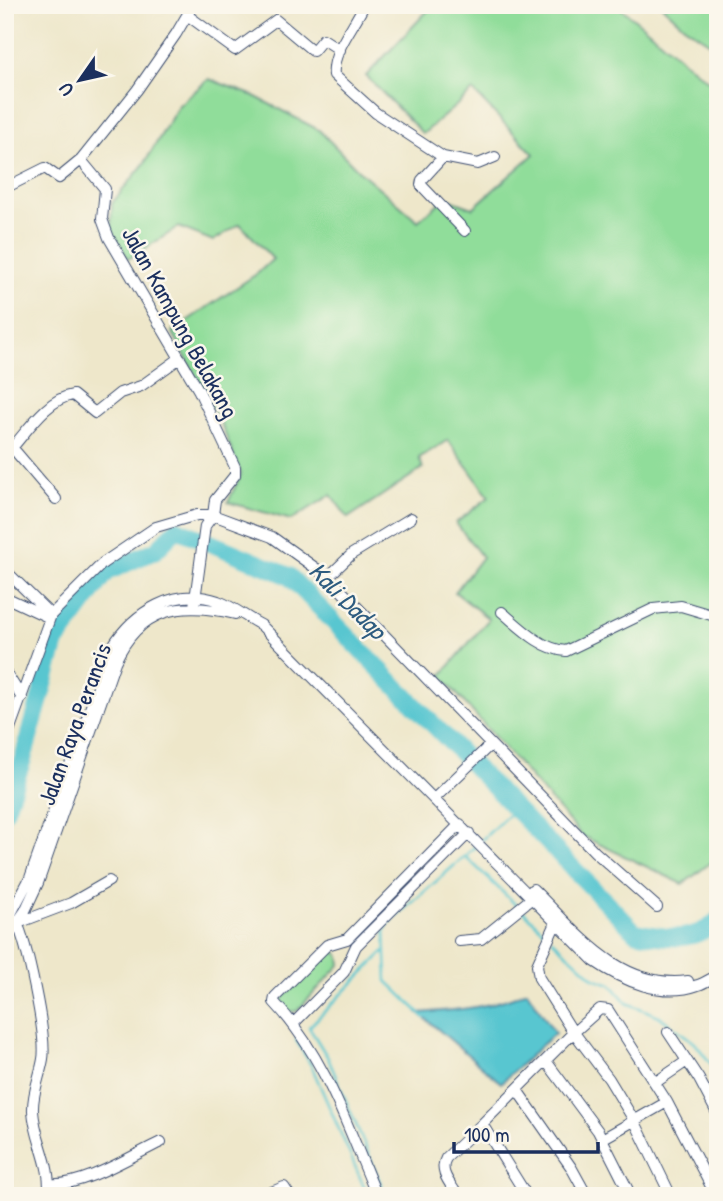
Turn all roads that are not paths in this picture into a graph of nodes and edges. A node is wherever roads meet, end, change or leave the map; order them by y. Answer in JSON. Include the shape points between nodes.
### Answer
{"nodes":[{"id":1,"x":193,"y":5,"type":"edge"},
{"id":2,"x":364,"y":5,"type":"edge"},
{"id":3,"x":187,"y":15,"type":"junction"},
{"id":4,"x":340,"y":50,"type":"junction"},
{"id":5,"x":443,"y":157,"type":"junction"},
{"id":6,"x":495,"y":157,"type":"dead end"},
{"id":7,"x":81,"y":160,"type":"junction"},
{"id":8,"x":5,"y":188,"type":"edge"},
{"id":9,"x":465,"y":231,"type":"dead end"},
{"id":10,"x":180,"y":358,"type":"junction"},
{"id":11,"x":8,"y":448,"type":"edge"},
{"id":12,"x":56,"y":499,"type":"dead end"},
{"id":13,"x":213,"y":515,"type":"junction"},
{"id":14,"x":411,"y":519,"type":"dead end"},
{"id":15,"x":5,"y":570,"type":"edge"},
{"id":16,"x":328,"y":577,"type":"junction"},
{"id":17,"x":5,"y":597,"type":"edge"},
{"id":18,"x":195,"y":602,"type":"junction"},
{"id":19,"x":502,"y":612,"type":"dead end"},
{"id":20,"x":51,"y":616,"type":"junction"},
{"id":21,"x":718,"y":617,"type":"edge"},
{"id":22,"x":5,"y":671,"type":"edge"},
{"id":23,"x":22,"y":698,"type":"junction"},
{"id":24,"x":5,"y":742,"type":"edge"},
{"id":25,"x":486,"y":749,"type":"junction"},
{"id":26,"x":435,"y":798,"type":"junction"},
{"id":27,"x":460,"y":824,"type":"junction"},
{"id":28,"x":476,"y":839,"type":"junction"},
{"id":29,"x":109,"y":881,"type":"dead end"},
{"id":30,"x":528,"y":901,"type":"junction"},
{"id":31,"x":657,"y":907,"type":"dead end"},
{"id":32,"x":12,"y":921,"type":"edge"},
{"id":33,"x":559,"y":921,"type":"junction"},
{"id":34,"x":5,"y":940,"type":"edge"},
{"id":35,"x":459,"y":941,"type":"dead end"},
{"id":36,"x":713,"y":977,"type":"edge"},
{"id":37,"x":294,"y":1023,"type":"junction"},
{"id":38,"x":574,"y":1032,"type":"junction"},
{"id":39,"x":668,"y":1032,"type":"dead end"},
{"id":40,"x":547,"y":1061,"type":"junction"},
{"id":41,"x":687,"y":1061,"type":"junction"},
{"id":42,"x":656,"y":1082,"type":"junction"},
{"id":43,"x":517,"y":1090,"type":"junction"},
{"id":44,"x":667,"y":1102,"type":"junction"},
{"id":45,"x":718,"y":1115,"type":"edge"},
{"id":46,"x":635,"y":1122,"type":"junction"},
{"id":47,"x":482,"y":1124,"type":"junction"},
{"id":48,"x":602,"y":1139,"type":"junction"},
{"id":49,"x":161,"y":1142,"type":"dead end"},
{"id":50,"x":50,"y":1184,"type":"junction"},
{"id":51,"x":48,"y":1196,"type":"edge"},
{"id":52,"x":261,"y":1196,"type":"edge"},
{"id":53,"x":290,"y":1196,"type":"edge"},
{"id":54,"x":377,"y":1196,"type":"edge"},
{"id":55,"x":458,"y":1196,"type":"edge"},
{"id":56,"x":527,"y":1196,"type":"edge"},
{"id":57,"x":587,"y":1196,"type":"edge"},
{"id":58,"x":631,"y":1196,"type":"edge"},
{"id":59,"x":671,"y":1196,"type":"edge"},
{"id":60,"x":716,"y":1196,"type":"edge"}],
"edges":[{"from":1,"to":3,"type":"street"},
{"from":2,"to":4,"type":"street"},
{"from":3,"to":4,"type":"street","via":[[235,50],[276,20],[313,51],[323,39]]},
{"from":3,"to":7,"type":"street"},
{"from":4,"to":5,"type":"street","via":[[334,75],[376,113]]},
{"from":5,"to":6,"type":"street","via":[[478,164]]},
{"from":5,"to":9,"type":"street","via":[[421,185]]},
{"from":7,"to":8,"type":"street","via":[[59,178],[45,168]]},
{"from":7,"to":10,"type":"street","name":"Jalan Kampung Belakang","via":[[105,189],[102,219],[109,238]]},
{"from":10,"to":11,"type":"street","via":[[141,386],[120,393],[96,413],[73,395],[62,397]]},
{"from":10,"to":13,"type":"street","name":"Jalan Kampung Belakang","via":[[235,467],[235,475],[215,500]]},
{"from":11,"to":12,"type":"street"},
{"from":13,"to":16,"type":"street","via":[[272,537]]},
{"from":13,"to":18,"type":"street","name":"Jalan Kampung Belakang","via":[[205,526]]},
{"from":13,"to":20,"type":"street","via":[[156,527],[103,563]]},
{"from":14,"to":16,"type":"street","via":[[352,554]]},
{"from":15,"to":20,"type":"street"},
{"from":16,"to":25,"type":"street"},
{"from":17,"to":20,"type":"street"},
{"from":18,"to":26,"type":"street","name":"Jalan Raya Perancis","via":[[217,601],[261,625]]},
{"from":18,"to":32,"type":"street","name":"Jalan Raya Perancis","via":[[168,601],[146,610],[112,647]]},
{"from":19,"to":21,"type":"street","via":[[541,643],[566,651],[653,609],[681,606]]},
{"from":20,"to":23,"type":"street"},
{"from":22,"to":23,"type":"street"},
{"from":23,"to":24,"type":"street"},
{"from":25,"to":26,"type":"street"},
{"from":25,"to":31,"type":"street"},
{"from":26,"to":27,"type":"street","name":"Jalan Raya Perancis"},
{"from":27,"to":28,"type":"street","name":"Jalan Raya Perancis"},
{"from":27,"to":37,"type":"street","via":[[347,939],[323,948],[275,997],[274,1002]]},
{"from":28,"to":30,"type":"street","name":"Jalan Raya Perancis"},
{"from":28,"to":33,"type":"street","name":"Jalan Raya Perancis"},
{"from":28,"to":37,"type":"street","via":[[356,946],[344,972]]},
{"from":29,"to":32,"type":"street","via":[[71,903]]},
{"from":30,"to":33,"type":"street","name":"Jalan Raya Perancis"},
{"from":30,"to":35,"type":"street","via":[[481,939]]},
{"from":32,"to":34,"type":"street","name":"Jalan Raya Perancis"},
{"from":32,"to":50,"type":"street","via":[[43,1030],[33,1114]]},
{"from":33,"to":36,"type":"street","name":"Jalan Raya Perancis","via":[[598,954],[633,974],[666,982]]},
{"from":33,"to":38,"type":"street","via":[[537,971]]},
{"from":37,"to":54,"type":"street","via":[[316,1056]]},
{"from":38,"to":40,"type":"street"},
{"from":38,"to":42,"type":"street","via":[[600,1009],[608,1010]]},
{"from":38,"to":46,"type":"street"},
{"from":39,"to":41,"type":"street"},
{"from":40,"to":43,"type":"street"},
{"from":40,"to":48,"type":"street"},
{"from":41,"to":42,"type":"street"},
{"from":41,"to":45,"type":"street"},
{"from":42,"to":44,"type":"street"},
{"from":43,"to":47,"type":"street"},
{"from":43,"to":57,"type":"street"},
{"from":44,"to":46,"type":"street"},
{"from":44,"to":60,"type":"street"},
{"from":46,"to":48,"type":"street"},
{"from":46,"to":59,"type":"street"},
{"from":47,"to":55,"type":"street","via":[[442,1165]]},
{"from":47,"to":56,"type":"street"},
{"from":48,"to":58,"type":"street"},
{"from":49,"to":50,"type":"street","via":[[88,1177]]},
{"from":50,"to":51,"type":"street"},
{"from":52,"to":53,"type":"street","via":[[284,1187]]}]}
